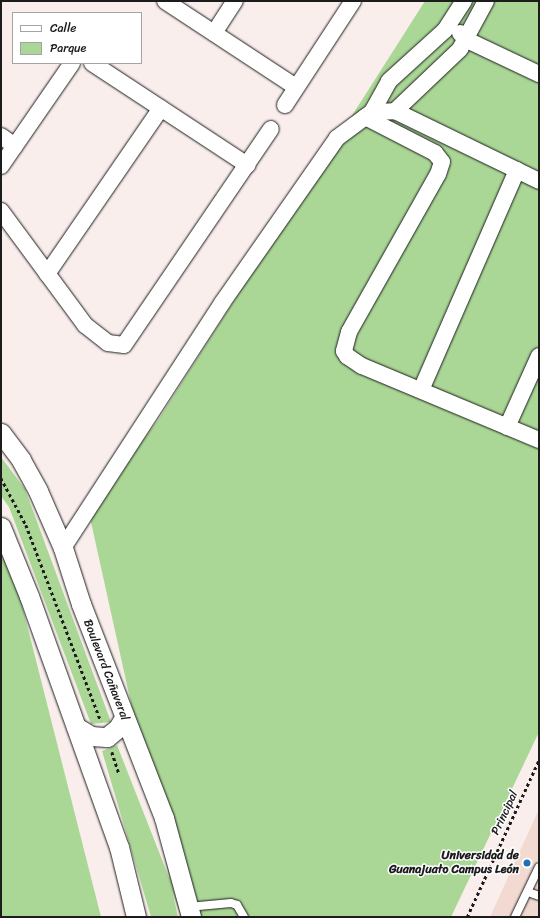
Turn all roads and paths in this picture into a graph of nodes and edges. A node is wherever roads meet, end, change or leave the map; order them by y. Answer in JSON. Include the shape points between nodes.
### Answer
{"nodes":[{"id":1,"x":165,"y":1,"type":"edge"},
{"id":2,"x":235,"y":1,"type":"edge"},
{"id":3,"x":353,"y":1,"type":"edge"},
{"id":4,"x":464,"y":1,"type":"edge"},
{"id":5,"x":486,"y":1,"type":"edge"},
{"id":6,"x":450,"y":23,"type":"junction"},
{"id":7,"x":214,"y":33,"type":"junction"},
{"id":8,"x":467,"y":40,"type":"junction"},
{"id":9,"x":71,"y":64,"type":"edge"},
{"id":10,"x":94,"y":64,"type":"edge"},
{"id":11,"x":539,"y":74,"type":"edge"},
{"id":12,"x":296,"y":87,"type":"junction"},
{"id":13,"x":285,"y":105,"type":"dead end"},
{"id":14,"x":161,"y":108,"type":"junction"},
{"id":15,"x":395,"y":111,"type":"junction"},
{"id":16,"x":368,"y":115,"type":"junction"},
{"id":17,"x":271,"y":129,"type":"dead end"},
{"id":18,"x":1,"y":136,"type":"edge"},
{"id":19,"x":15,"y":146,"type":"junction"},
{"id":20,"x":2,"y":162,"type":"edge"},
{"id":21,"x":247,"y":165,"type":"junction"},
{"id":22,"x":517,"y":170,"type":"junction"},
{"id":23,"x":539,"y":181,"type":"edge"},
{"id":24,"x":1,"y":211,"type":"edge"},
{"id":25,"x":47,"y":274,"type":"junction"},
{"id":26,"x":539,"y":356,"type":"edge"},
{"id":27,"x":421,"y":390,"type":"junction"},
{"id":28,"x":507,"y":427,"type":"junction"},
{"id":29,"x":1,"y":433,"type":"edge"},
{"id":30,"x":539,"y":440,"type":"edge"},
{"id":31,"x":1,"y":478,"type":"edge"},
{"id":32,"x":1,"y":527,"type":"edge"},
{"id":33,"x":63,"y":548,"type":"junction"},
{"id":34,"x":124,"y":718,"type":"junction"},
{"id":35,"x":76,"y":728,"type":"junction"},
{"id":36,"x":107,"y":737,"type":"junction"},
{"id":37,"x":539,"y":760,"type":"edge"},
{"id":38,"x":119,"y":774,"type":"dead end"},
{"id":39,"x":539,"y":867,"type":"edge"},
{"id":40,"x":528,"y":892,"type":"junction"},
{"id":41,"x":539,"y":896,"type":"edge"},
{"id":42,"x":189,"y":912,"type":"edge"},
{"id":43,"x":136,"y":917,"type":"edge"},
{"id":44,"x":244,"y":917,"type":"edge"},
{"id":45,"x":467,"y":917,"type":"edge"},
{"id":46,"x":515,"y":917,"type":"edge"}],
"edges":[{"from":1,"to":7,"type":"street"},
{"from":2,"to":7,"type":"street"},
{"from":3,"to":12,"type":"street"},
{"from":4,"to":6,"type":"street"},
{"from":5,"to":8,"type":"street"},
{"from":6,"to":8,"type":"street"},
{"from":6,"to":16,"type":"street","via":[[389,81]]},
{"from":7,"to":12,"type":"street"},
{"from":8,"to":11,"type":"street"},
{"from":8,"to":15,"type":"street"},
{"from":9,"to":19,"type":"street"},
{"from":10,"to":14,"type":"street"},
{"from":12,"to":13,"type":"street"},
{"from":14,"to":21,"type":"street"},
{"from":14,"to":25,"type":"street"},
{"from":15,"to":16,"type":"street"},
{"from":15,"to":22,"type":"street"},
{"from":16,"to":27,"type":"street","via":[[435,153],[442,162],[438,174],[349,332],[344,351],[362,366]]},
{"from":16,"to":33,"type":"street","via":[[337,138],[230,290]]},
{"from":17,"to":21,"type":"street"},
{"from":18,"to":19,"type":"street"},
{"from":19,"to":20,"type":"street"},
{"from":21,"to":25,"type":"street","via":[[124,345],[108,343],[93,333]]},
{"from":22,"to":23,"type":"street"},
{"from":22,"to":27,"type":"street"},
{"from":24,"to":25,"type":"street"},
{"from":26,"to":28,"type":"street"},
{"from":27,"to":28,"type":"street"},
{"from":28,"to":30,"type":"street"},
{"from":29,"to":33,"type":"street","name":"Boulevard Cañaveral","via":[[21,460],[38,491]]},
{"from":31,"to":36,"type":"path","via":[[26,525]]},
{"from":32,"to":35,"type":"street"},
{"from":33,"to":34,"type":"street","name":"Boulevard Cañaveral"},
{"from":34,"to":36,"type":"street","via":[[118,728]]},
{"from":34,"to":42,"type":"street","name":"Boulevard Cañaveral","via":[[164,818]]},
{"from":35,"to":36,"type":"street","via":[[91,736]]},
{"from":35,"to":43,"type":"street","via":[[120,847]]},
{"from":36,"to":38,"type":"path"},
{"from":37,"to":45,"type":"path","name":"Principal"},
{"from":39,"to":40,"type":"lane"},
{"from":40,"to":41,"type":"lane"},
{"from":40,"to":46,"type":"lane"},
{"from":42,"to":44,"type":"lane","via":[[231,903],[237,905]]}]}
